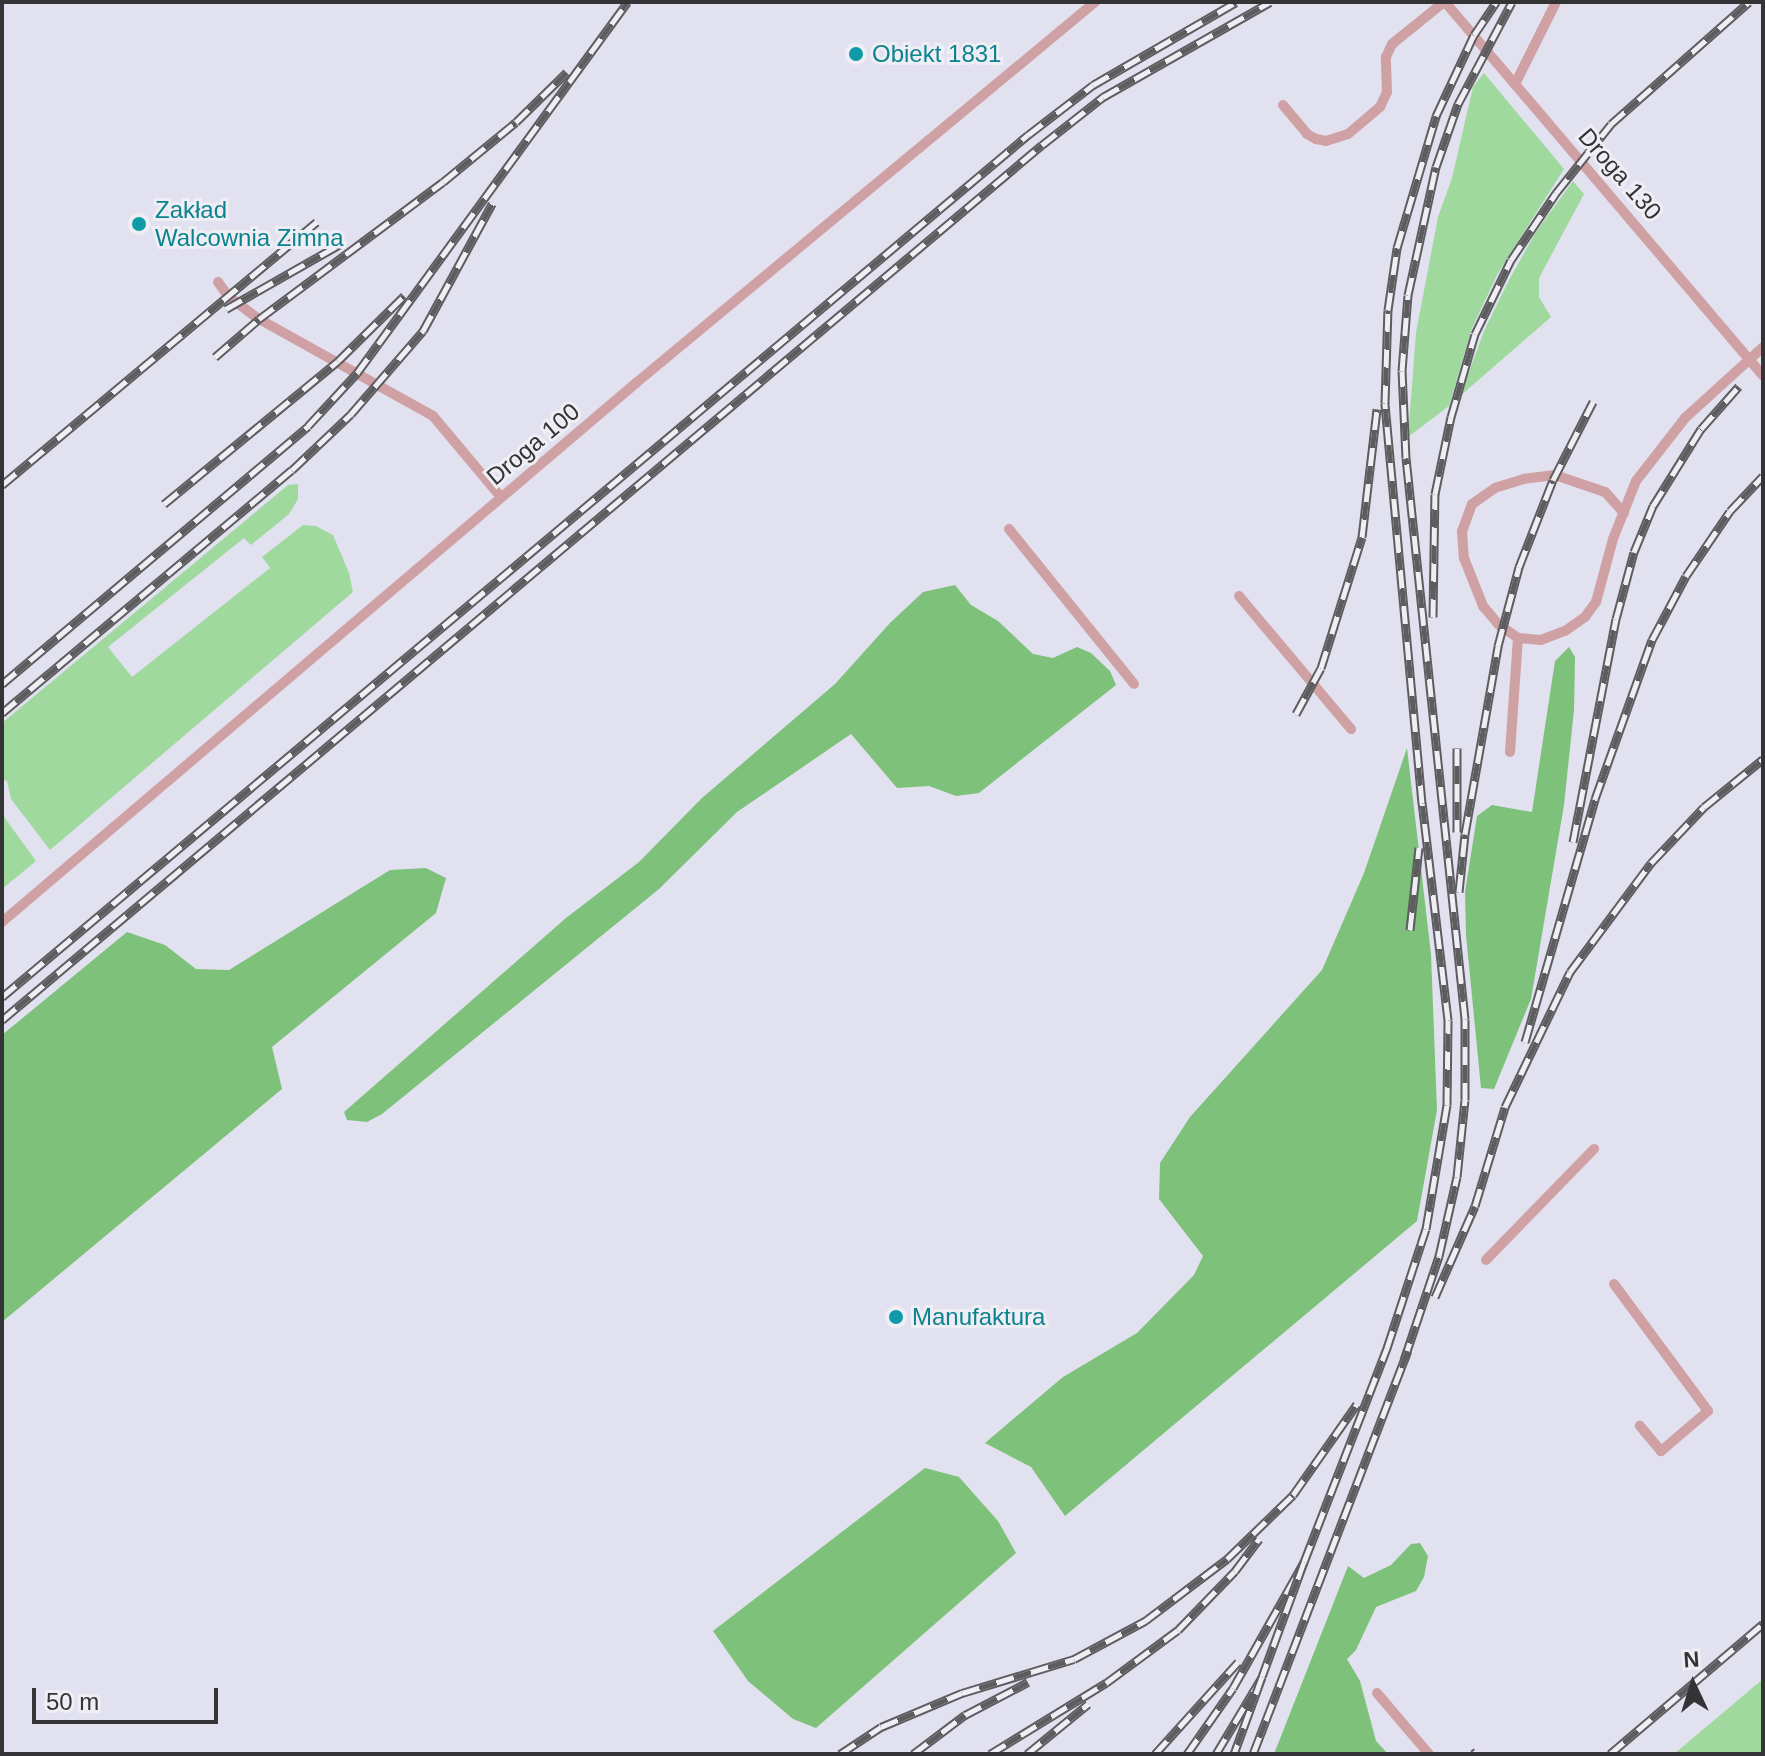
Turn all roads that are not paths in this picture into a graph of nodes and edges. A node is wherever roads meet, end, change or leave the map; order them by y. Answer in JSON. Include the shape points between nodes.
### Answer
{"nodes":[{"id":1,"x":1095,"y":2,"type":"edge"},
{"id":2,"x":1445,"y":2,"type":"edge"},
{"id":3,"x":1556,"y":2,"type":"edge"},
{"id":4,"x":1515,"y":84,"type":"junction"},
{"id":5,"x":1283,"y":105,"type":"dead end"},
{"id":6,"x":218,"y":282,"type":"dead end"},
{"id":7,"x":1763,"y":347,"type":"edge"},
{"id":8,"x":1749,"y":358,"type":"junction"},
{"id":9,"x":1763,"y":375,"type":"edge"},
{"id":10,"x":501,"y":497,"type":"junction"},
{"id":11,"x":1624,"y":513,"type":"junction"},
{"id":12,"x":1009,"y":529,"type":"dead end"},
{"id":13,"x":1239,"y":596,"type":"dead end"},
{"id":14,"x":1518,"y":638,"type":"junction"},
{"id":15,"x":1134,"y":684,"type":"dead end"},
{"id":16,"x":1351,"y":729,"type":"dead end"},
{"id":17,"x":1510,"y":752,"type":"dead end"},
{"id":18,"x":2,"y":922,"type":"edge"},
{"id":19,"x":1594,"y":1149,"type":"dead end"},
{"id":20,"x":1486,"y":1260,"type":"dead end"},
{"id":21,"x":1614,"y":1284,"type":"dead end"},
{"id":22,"x":1640,"y":1426,"type":"dead end"},
{"id":23,"x":1377,"y":1693,"type":"dead end"},
{"id":24,"x":1429,"y":1754,"type":"edge"}],
"edges":[{"from":1,"to":10,"type":"lane","name":"Droga 100"},
{"from":2,"to":4,"type":"lane","name":"Droga 130"},
{"from":2,"to":5,"type":"lane","via":[[1392,44],[1386,57],[1387,92],[1380,107],[1348,134],[1316,139]]},
{"from":3,"to":4,"type":"lane"},
{"from":4,"to":8,"type":"lane","name":"Droga 130"},
{"from":6,"to":10,"type":"lane","via":[[259,319],[433,416]]},
{"from":7,"to":8,"type":"lane"},
{"from":8,"to":9,"type":"lane","name":"Droga 130"},
{"from":8,"to":11,"type":"lane","via":[[1685,418],[1636,481]]},
{"from":10,"to":18,"type":"lane","name":"Droga 100"},
{"from":11,"to":14,"type":"lane","via":[[1596,602],[1585,617],[1541,640]]},
{"from":11,"to":14,"type":"lane","via":[[1605,492],[1555,475],[1495,488],[1472,504],[1462,531],[1472,586],[1499,625]]},
{"from":12,"to":15,"type":"lane"},
{"from":13,"to":16,"type":"lane"},
{"from":14,"to":17,"type":"lane"},
{"from":19,"to":20,"type":"lane"},
{"from":21,"to":22,"type":"lane","via":[[1708,1411],[1661,1451]]},
{"from":23,"to":24,"type":"lane"}]}
